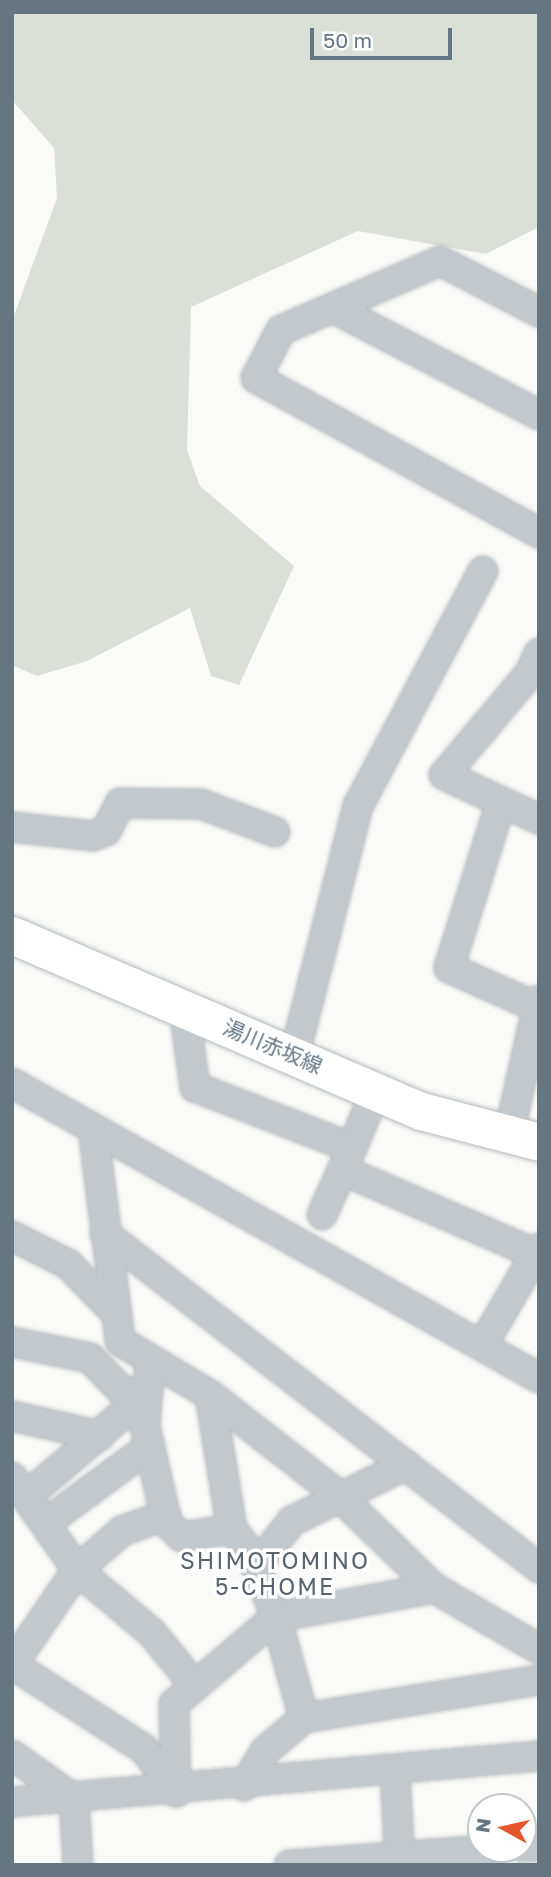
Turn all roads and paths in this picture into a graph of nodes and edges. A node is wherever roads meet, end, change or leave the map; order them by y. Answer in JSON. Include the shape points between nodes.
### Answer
{"nodes":[{"id":1,"x":333,"y":308,"type":"junction"},
{"id":2,"x":539,"y":312,"type":"edge"},
{"id":3,"x":539,"y":415,"type":"edge"},
{"id":4,"x":539,"y":533,"type":"edge"},
{"id":5,"x":483,"y":571,"type":"dead end"},
{"id":6,"x":539,"y":653,"type":"edge"},
{"id":7,"x":501,"y":802,"type":"junction"},
{"id":8,"x":539,"y":819,"type":"edge"},
{"id":9,"x":12,"y":827,"type":"edge"},
{"id":10,"x":275,"y":832,"type":"dead end"},
{"id":11,"x":12,"y":935,"type":"edge"},
{"id":12,"x":538,"y":1005,"type":"edge"},
{"id":13,"x":184,"y":1009,"type":"junction"},
{"id":14,"x":295,"y":1053,"type":"junction"},
{"id":15,"x":12,"y":1063,"type":"edge"},
{"id":16,"x":12,"y":1083,"type":"edge"},
{"id":17,"x":376,"y":1090,"type":"junction"},
{"id":18,"x":93,"y":1129,"type":"junction"},
{"id":19,"x":529,"y":1132,"type":"edge"},
{"id":20,"x":347,"y":1159,"type":"junction"},
{"id":21,"x":322,"y":1215,"type":"dead end"},
{"id":22,"x":105,"y":1234,"type":"junction"},
{"id":23,"x":12,"y":1237,"type":"edge"},
{"id":24,"x":537,"y":1251,"type":"edge"},
{"id":25,"x":113,"y":1310,"type":"junction"},
{"id":26,"x":489,"y":1339,"type":"junction"},
{"id":27,"x":12,"y":1342,"type":"edge"},
{"id":28,"x":539,"y":1358,"type":"edge"},
{"id":29,"x":150,"y":1361,"type":"junction"},
{"id":30,"x":539,"y":1378,"type":"edge"},
{"id":31,"x":148,"y":1393,"type":"junction"},
{"id":32,"x":210,"y":1395,"type":"junction"},
{"id":33,"x":12,"y":1416,"type":"edge"},
{"id":34,"x":100,"y":1436,"type":"junction"},
{"id":35,"x":150,"y":1446,"type":"junction"},
{"id":36,"x":406,"y":1465,"type":"junction"},
{"id":37,"x":20,"y":1486,"type":"edge"},
{"id":38,"x":337,"y":1494,"type":"junction"},
{"id":39,"x":166,"y":1514,"type":"junction"},
{"id":40,"x":46,"y":1523,"type":"junction"},
{"id":41,"x":232,"y":1529,"type":"junction"},
{"id":42,"x":256,"y":1566,"type":"junction"},
{"id":43,"x":539,"y":1568,"type":"edge"},
{"id":44,"x":77,"y":1570,"type":"junction"},
{"id":45,"x":434,"y":1588,"type":"junction"},
{"id":46,"x":276,"y":1617,"type":"junction"},
{"id":47,"x":539,"y":1649,"type":"edge"},
{"id":48,"x":16,"y":1652,"type":"edge"},
{"id":49,"x":539,"y":1680,"type":"edge"},
{"id":50,"x":195,"y":1686,"type":"junction"},
{"id":51,"x":304,"y":1718,"type":"junction"},
{"id":52,"x":12,"y":1755,"type":"edge"},
{"id":53,"x":539,"y":1756,"type":"edge"},
{"id":54,"x":395,"y":1772,"type":"junction"},
{"id":55,"x":244,"y":1786,"type":"junction"},
{"id":56,"x":177,"y":1792,"type":"junction"},
{"id":57,"x":74,"y":1799,"type":"junction"},
{"id":58,"x":12,"y":1802,"type":"edge"},
{"id":59,"x":467,"y":1853,"type":"edge"},
{"id":60,"x":400,"y":1861,"type":"edge"},
{"id":61,"x":78,"y":1865,"type":"edge"},
{"id":62,"x":289,"y":1865,"type":"edge"}],
"edges":[{"from":1,"to":2,"type":"street","via":[[440,261]]},
{"from":1,"to":3,"type":"street"},
{"from":1,"to":4,"type":"street","via":[[281,330],[256,378]]},
{"from":5,"to":14,"type":"street","via":[[358,806]]},
{"from":6,"to":7,"type":"street","via":[[530,673],[444,775]]},
{"from":7,"to":8,"type":"street"},
{"from":7,"to":12,"type":"street","via":[[449,968]]},
{"from":9,"to":10,"type":"street","via":[[93,836],[106,831],[120,803],[201,804]]},
{"from":11,"to":13,"type":"main road","name":"湯川赤坂線"},
{"from":12,"to":19,"type":"street"},
{"from":13,"to":14,"type":"main road","name":"湯川赤坂線"},
{"from":13,"to":20,"type":"street","via":[[195,1087]]},
{"from":14,"to":17,"type":"main road","name":"湯川赤坂線"},
{"from":15,"to":26,"type":"street"},
{"from":16,"to":18,"type":"street"},
{"from":17,"to":19,"type":"main road","name":"湯川赤坂線","via":[[421,1111]]},
{"from":17,"to":20,"type":"street"},
{"from":18,"to":22,"type":"street"},
{"from":18,"to":26,"type":"street"},
{"from":20,"to":21,"type":"street"},
{"from":20,"to":24,"type":"street"},
{"from":22,"to":25,"type":"street"},
{"from":22,"to":36,"type":"street"},
{"from":23,"to":25,"type":"street","via":[[68,1264]]},
{"from":24,"to":26,"type":"street"},
{"from":25,"to":29,"type":"street","via":[[120,1341]]},
{"from":26,"to":28,"type":"street"},
{"from":26,"to":30,"type":"street"},
{"from":27,"to":31,"type":"street","via":[[90,1359],[123,1392]]},
{"from":29,"to":31,"type":"street"},
{"from":29,"to":32,"type":"street"},
{"from":31,"to":34,"type":"street"},
{"from":31,"to":35,"type":"street"},
{"from":32,"to":38,"type":"street"},
{"from":32,"to":41,"type":"street"},
{"from":33,"to":34,"type":"street"},
{"from":34,"to":37,"type":"street"},
{"from":35,"to":39,"type":"street"},
{"from":35,"to":40,"type":"street"},
{"from":36,"to":38,"type":"street"},
{"from":36,"to":43,"type":"street"},
{"from":37,"to":40,"type":"street"},
{"from":38,"to":42,"type":"street","via":[[292,1521]]},
{"from":38,"to":45,"type":"street"},
{"from":39,"to":41,"type":"street","via":[[182,1536]]},
{"from":39,"to":44,"type":"street","via":[[122,1531]]},
{"from":40,"to":44,"type":"street"},
{"from":41,"to":42,"type":"street"},
{"from":42,"to":46,"type":"street"},
{"from":44,"to":48,"type":"street"},
{"from":44,"to":50,"type":"street","via":[[152,1633]]},
{"from":45,"to":46,"type":"street"},
{"from":45,"to":47,"type":"street"},
{"from":46,"to":50,"type":"street"},
{"from":46,"to":51,"type":"street"},
{"from":48,"to":56,"type":"street","via":[[144,1749]]},
{"from":49,"to":51,"type":"street"},
{"from":50,"to":56,"type":"street","via":[[174,1704]]},
{"from":51,"to":55,"type":"street","via":[[265,1751]]},
{"from":52,"to":57,"type":"street"},
{"from":53,"to":54,"type":"street"},
{"from":54,"to":55,"type":"street"},
{"from":54,"to":60,"type":"street"},
{"from":55,"to":56,"type":"street"},
{"from":56,"to":57,"type":"street"},
{"from":57,"to":58,"type":"street"},
{"from":57,"to":61,"type":"street"},
{"from":59,"to":60,"type":"street"},
{"from":60,"to":62,"type":"street"}]}
